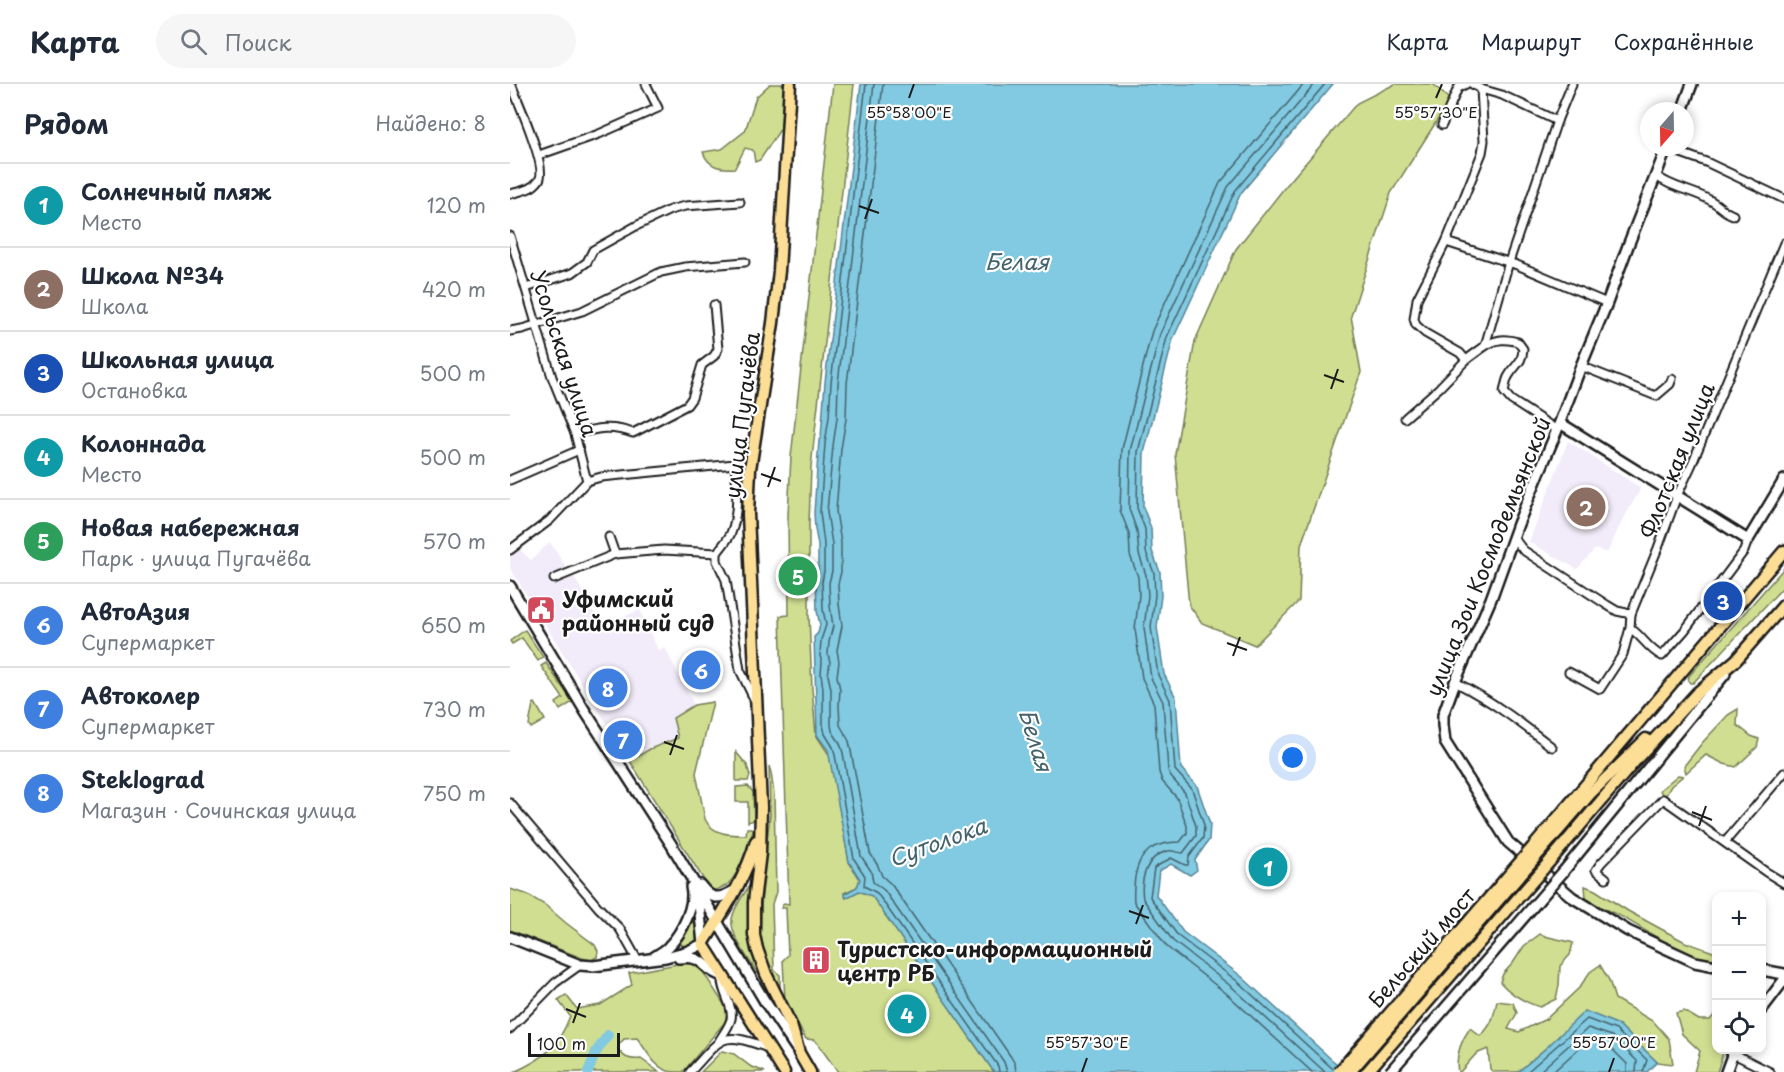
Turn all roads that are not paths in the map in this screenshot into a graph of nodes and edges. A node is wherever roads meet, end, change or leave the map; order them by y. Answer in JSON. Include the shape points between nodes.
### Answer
{"nodes":[{"id":1,"x":646,"y":84,"type":"edge"},
{"id":2,"x":790,"y":84,"type":"edge"},
{"id":3,"x":1466,"y":84,"type":"edge"},
{"id":4,"x":1472,"y":84,"type":"edge"},
{"id":5,"x":1572,"y":84,"type":"edge"},
{"id":6,"x":1692,"y":84,"type":"edge"},
{"id":7,"x":512,"y":86,"type":"dead end"},
{"id":8,"x":1481,"y":89,"type":"junction"},
{"id":9,"x":1685,"y":102,"type":"edge"},
{"id":10,"x":1557,"y":121,"type":"junction"},
{"id":11,"x":1442,"y":125,"type":"dead end"},
{"id":12,"x":539,"y":155,"type":"junction"},
{"id":13,"x":1663,"y":156,"type":"edge"},
{"id":14,"x":1689,"y":156,"type":"edge"},
{"id":15,"x":1655,"y":175,"type":"junction"},
{"id":16,"x":510,"y":194,"type":"edge"},
{"id":17,"x":1784,"y":199,"type":"edge"},
{"id":18,"x":740,"y":202,"type":"dead end"},
{"id":19,"x":1733,"y":215,"type":"dead end"},
{"id":20,"x":510,"y":236,"type":"edge"},
{"id":21,"x":1446,"y":242,"type":"junction"},
{"id":22,"x":1784,"y":243,"type":"edge"},
{"id":23,"x":1781,"y":259,"type":"edge"},
{"id":24,"x":745,"y":262,"type":"dead end"},
{"id":25,"x":1509,"y":262,"type":"junction"},
{"id":26,"x":526,"y":288,"type":"junction"},
{"id":27,"x":1607,"y":303,"type":"junction"},
{"id":28,"x":714,"y":305,"type":"dead end"},
{"id":29,"x":538,"y":325,"type":"junction"},
{"id":30,"x":510,"y":332,"type":"edge"},
{"id":31,"x":1485,"y":346,"type":"junction"},
{"id":32,"x":1466,"y":360,"type":"junction"},
{"id":33,"x":1581,"y":366,"type":"junction"},
{"id":34,"x":1672,"y":380,"type":"dead end"},
{"id":35,"x":1405,"y":418,"type":"dead end"},
{"id":36,"x":1558,"y":427,"type":"junction"},
{"id":37,"x":575,"y":434,"type":"junction"},
{"id":38,"x":579,"y":450,"type":"junction"},
{"id":39,"x":510,"y":480,"type":"edge"},
{"id":40,"x":1784,"y":480,"type":"edge"},
{"id":41,"x":587,"y":481,"type":"junction"},
{"id":42,"x":1677,"y":496,"type":"junction"},
{"id":43,"x":609,"y":537,"type":"dead end"},
{"id":44,"x":1513,"y":537,"type":"junction"},
{"id":45,"x":1748,"y":540,"type":"junction"},
{"id":46,"x":510,"y":550,"type":"edge"},
{"id":47,"x":1783,"y":552,"type":"edge"},
{"id":48,"x":717,"y":553,"type":"junction"},
{"id":49,"x":615,"y":554,"type":"junction"},
{"id":50,"x":554,"y":579,"type":"dead end"},
{"id":51,"x":510,"y":586,"type":"edge"},
{"id":52,"x":1784,"y":605,"type":"edge"},
{"id":53,"x":1631,"y":614,"type":"junction"},
{"id":54,"x":1630,"y":628,"type":"junction"},
{"id":55,"x":1736,"y":660,"type":"junction"},
{"id":56,"x":1569,"y":672,"type":"dead end"},
{"id":57,"x":1455,"y":682,"type":"junction"},
{"id":58,"x":1697,"y":693,"type":"junction"},
{"id":59,"x":757,"y":705,"type":"junction"},
{"id":60,"x":1552,"y":747,"type":"dead end"},
{"id":61,"x":1784,"y":773,"type":"edge"},
{"id":62,"x":510,"y":803,"type":"edge"},
{"id":63,"x":761,"y":823,"type":"junction"},
{"id":64,"x":1725,"y":842,"type":"junction"},
{"id":65,"x":671,"y":844,"type":"junction"},
{"id":66,"x":1537,"y":849,"type":"junction"},
{"id":67,"x":1606,"y":878,"type":"dead end"},
{"id":68,"x":1784,"y":883,"type":"edge"},
{"id":69,"x":698,"y":891,"type":"junction"},
{"id":70,"x":734,"y":891,"type":"junction"},
{"id":71,"x":717,"y":921,"type":"junction"},
{"id":72,"x":510,"y":937,"type":"edge"},
{"id":73,"x":703,"y":944,"type":"junction"},
{"id":74,"x":652,"y":958,"type":"junction"},
{"id":75,"x":638,"y":961,"type":"junction"},
{"id":76,"x":580,"y":965,"type":"junction"},
{"id":77,"x":1712,"y":965,"type":"edge"},
{"id":78,"x":1766,"y":971,"type":"edge"},
{"id":79,"x":1784,"y":974,"type":"edge"},
{"id":80,"x":723,"y":976,"type":"junction"},
{"id":81,"x":1784,"y":980,"type":"edge"},
{"id":82,"x":1766,"y":1003,"type":"edge"},
{"id":83,"x":510,"y":1029,"type":"edge"},
{"id":84,"x":719,"y":1041,"type":"junction"},
{"id":85,"x":770,"y":1049,"type":"junction"},
{"id":86,"x":799,"y":1053,"type":"junction"},
{"id":87,"x":1732,"y":1054,"type":"edge"},
{"id":88,"x":1738,"y":1054,"type":"edge"},
{"id":89,"x":690,"y":1072,"type":"edge"},
{"id":90,"x":784,"y":1072,"type":"edge"},
{"id":91,"x":810,"y":1072,"type":"edge"},
{"id":92,"x":1339,"y":1072,"type":"edge"},
{"id":93,"x":1350,"y":1072,"type":"edge"},
{"id":94,"x":1367,"y":1072,"type":"edge"},
{"id":95,"x":1390,"y":1072,"type":"edge"},
{"id":96,"x":1726,"y":1072,"type":"edge"},
{"id":97,"x":1770,"y":1072,"type":"edge"}],
"edges":[{"from":1,"to":12,"type":"street","via":[[658,108]]},
{"from":2,"to":59,"type":"main road","name":"улица Пугачёва","via":[[779,271],[748,514]]},
{"from":3,"to":11,"type":"street","via":[[1458,88]]},
{"from":4,"to":8,"type":"street"},
{"from":5,"to":10,"type":"street"},
{"from":6,"to":9,"type":"main road"},
{"from":7,"to":12,"type":"street"},
{"from":8,"to":10,"type":"street"},
{"from":8,"to":21,"type":"street","via":[[1482,153]]},
{"from":10,"to":25,"type":"street"},
{"from":12,"to":16,"type":"street","via":[[539,180],[530,189]]},
{"from":13,"to":15,"type":"main road","name":"улица Зои Космодемьянской"},
{"from":14,"to":17,"type":"street"},
{"from":15,"to":19,"type":"street"},
{"from":15,"to":27,"type":"main road","name":"улица Зои Космодемьянской"},
{"from":18,"to":26,"type":"street","via":[[670,210],[593,250],[587,262],[572,273]]},
{"from":20,"to":26,"type":"street","name":"Усольская улица"},
{"from":21,"to":25,"type":"street"},
{"from":21,"to":32,"type":"street","via":[[1417,299],[1414,319],[1425,333]]},
{"from":22,"to":23,"type":"street","name":"Флотская улица"},
{"from":23,"to":42,"type":"street","name":"Флотская улица"},
{"from":24,"to":29,"type":"street","via":[[661,272],[582,311]]},
{"from":25,"to":27,"type":"street"},
{"from":25,"to":31,"type":"street"},
{"from":26,"to":29,"type":"street","name":"Усольская улица"},
{"from":27,"to":33,"type":"main road","name":"улица Зои Космодемьянской"},
{"from":28,"to":37,"type":"street","via":[[718,350],[702,365],[687,405],[633,433],[617,427]]},
{"from":29,"to":30,"type":"street"},
{"from":29,"to":37,"type":"street","name":"Усольская улица","via":[[552,377]]},
{"from":31,"to":32,"type":"street"},
{"from":31,"to":36,"type":"street","via":[[1505,339],[1518,342],[1523,356],[1508,376],[1504,392]]},
{"from":32,"to":35,"type":"street"},
{"from":33,"to":34,"type":"street","via":[[1656,396]]},
{"from":33,"to":36,"type":"main road","name":"улица Зои Космодемьянской"},
{"from":36,"to":42,"type":"main road"},
{"from":36,"to":44,"type":"main road","name":"улица Зои Космодемьянской"},
{"from":37,"to":38,"type":"street","name":"Усольская улица"},
{"from":38,"to":39,"type":"street"},
{"from":38,"to":41,"type":"street","name":"Усольская улица"},
{"from":40,"to":45,"type":"main road"},
{"from":41,"to":46,"type":"street","via":[[550,520]]},
{"from":41,"to":48,"type":"street","via":[[735,464],[734,523]]},
{"from":42,"to":45,"type":"main road"},
{"from":42,"to":53,"type":"street","name":"Флотская улица"},
{"from":43,"to":49,"type":"street"},
{"from":44,"to":53,"type":"street","via":[[1523,550],[1606,606]]},
{"from":44,"to":57,"type":"main road","name":"улица Зои Космодемьянской"},
{"from":45,"to":54,"type":"street","via":[[1744,551],[1662,656]]},
{"from":47,"to":66,"type":"main road"},
{"from":48,"to":49,"type":"street","via":[[664,550]]},
{"from":48,"to":59,"type":"street","via":[[726,580],[740,670]]},
{"from":49,"to":50,"type":"street"},
{"from":51,"to":65,"type":"main road"},
{"from":52,"to":55,"type":"main road"},
{"from":53,"to":54,"type":"street","name":"Флотская улица"},
{"from":54,"to":56,"type":"street","name":"Флотская улица","via":[[1623,654],[1600,689]]},
{"from":55,"to":58,"type":"main road"},
{"from":55,"to":95,"type":"main road","bridge":true,"via":[[1563,872]]},
{"from":57,"to":60,"type":"street","via":[[1480,694]]},
{"from":57,"to":77,"type":"main road","name":"улица Зои Космодемьянской","via":[[1443,715],[1445,742],[1508,842],[1572,897],[1628,931],[1695,962]]},
{"from":58,"to":66,"type":"main road","via":[[1618,765]]},
{"from":58,"to":94,"type":"main road","name":"Бельский мост","bridge":true},
{"from":59,"to":63,"type":"main road","name":"улица Пугачёва"},
{"from":61,"to":64,"type":"street"},
{"from":62,"to":75,"type":"street","via":[[620,929]]},
{"from":63,"to":70,"type":"main road","via":[[748,865]]},
{"from":63,"to":86,"type":"main road","via":[[754,935]]},
{"from":64,"to":67,"type":"street","via":[[1663,799],[1596,870]]},
{"from":64,"to":68,"type":"street"},
{"from":65,"to":69,"type":"main road"},
{"from":65,"to":70,"type":"main road","via":[[708,895],[724,897]]},
{"from":65,"to":74,"type":"main road","via":[[693,894],[678,934],[669,947]]},
{"from":66,"to":92,"type":"main road","name":"Бельский мост","bridge":true},
{"from":66,"to":93,"type":"main road","name":"Бельский мост","bridge":true},
{"from":69,"to":71,"type":"main road"},
{"from":69,"to":73,"type":"main road"},
{"from":70,"to":71,"type":"main road"},
{"from":71,"to":73,"type":"main road"},
{"from":71,"to":86,"type":"main road"},
{"from":72,"to":76,"type":"main road"},
{"from":73,"to":74,"type":"main road","via":[[676,955]]},
{"from":73,"to":80,"type":"main road"},
{"from":74,"to":75,"type":"main road"},
{"from":74,"to":80,"type":"main road","via":[[658,961],[688,956],[698,959],[713,974]]},
{"from":75,"to":76,"type":"main road"},
{"from":76,"to":83,"type":"street","via":[[555,983]]},
{"from":78,"to":79,"type":"main road"},
{"from":80,"to":84,"type":"street","via":[[721,983],[732,1012]]},
{"from":80,"to":85,"type":"main road"},
{"from":81,"to":82,"type":"main road"},
{"from":84,"to":85,"type":"street","via":[[736,1038]]},
{"from":84,"to":89,"type":"street"},
{"from":85,"to":90,"type":"main road"},
{"from":86,"to":91,"type":"main road"},
{"from":87,"to":96,"type":"main road"},
{"from":88,"to":97,"type":"street"}]}
